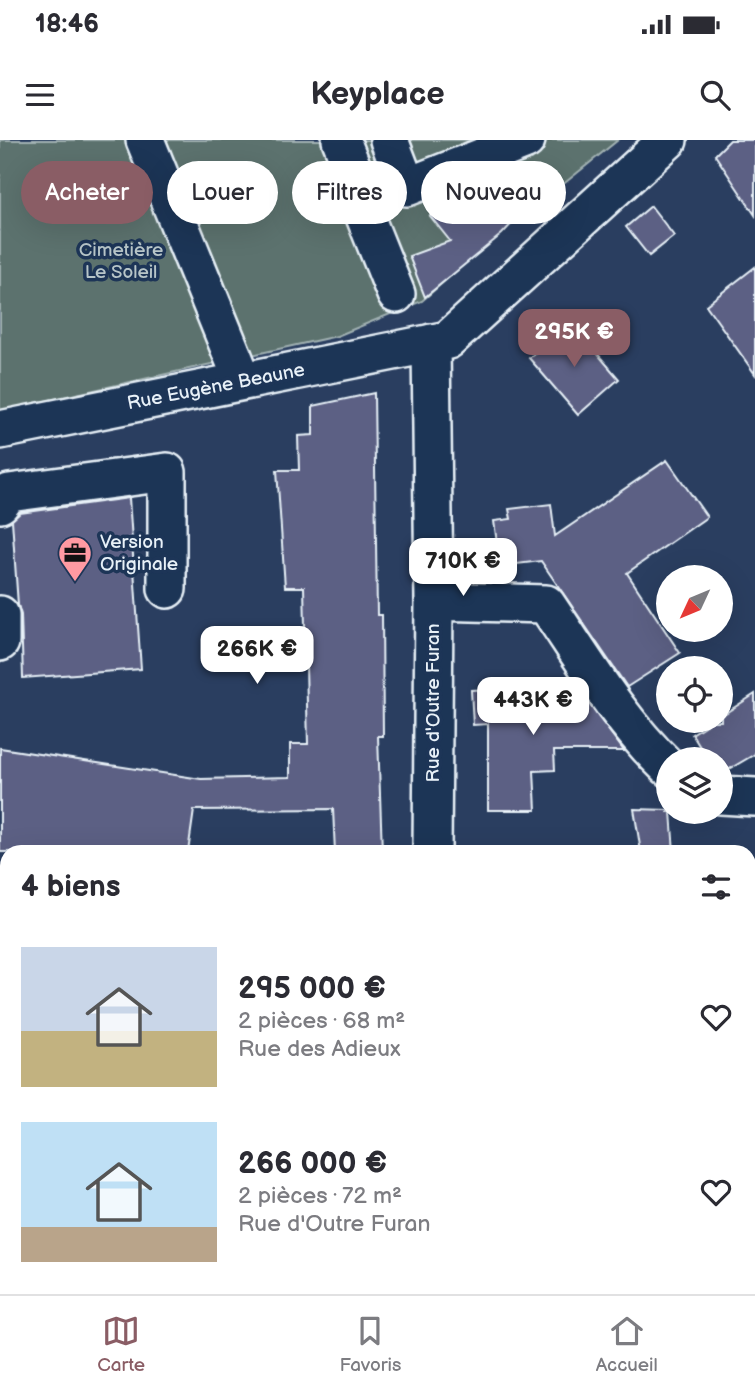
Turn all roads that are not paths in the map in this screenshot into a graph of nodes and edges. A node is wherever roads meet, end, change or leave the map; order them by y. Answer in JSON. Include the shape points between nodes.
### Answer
{"nodes":[{"id":1,"x":145,"y":140,"type":"edge"},
{"id":2,"x":341,"y":140,"type":"edge"},
{"id":3,"x":389,"y":140,"type":"edge"},
{"id":4,"x":526,"y":140,"type":"edge"},
{"id":5,"x":668,"y":140,"type":"edge"},
{"id":6,"x":396,"y":294,"type":"dead end"},
{"id":7,"x":431,"y":343,"type":"junction"},
{"id":8,"x":243,"y":381,"type":"junction"},
{"id":9,"x":0,"y":430,"type":"edge"},
{"id":10,"x":0,"y":504,"type":"edge"},
{"id":11,"x":167,"y":589,"type":"dead end"},
{"id":12,"x":434,"y":601,"type":"junction"},
{"id":13,"x":0,"y":615,"type":"edge"},
{"id":14,"x":0,"y":642,"type":"edge"},
{"id":15,"x":656,"y":755,"type":"edge"},
{"id":16,"x":733,"y":796,"type":"edge"},
{"id":17,"x":755,"y":797,"type":"edge"},
{"id":18,"x":432,"y":845,"type":"edge"}],
"edges":[{"from":1,"to":8,"type":"street"},
{"from":2,"to":6,"type":"street"},
{"from":3,"to":4,"type":"street","via":[[407,187]]},
{"from":5,"to":7,"type":"street","name":"Rue Eugène Beaune","via":[[448,340]]},
{"from":7,"to":8,"type":"street","name":"Rue Eugène Beaune"},
{"from":7,"to":12,"type":"street","name":"Rue d'Outre Furan"},
{"from":8,"to":9,"type":"street","name":"Rue Eugène Beaune"},
{"from":10,"to":11,"type":"street","via":[[9,494],[167,472]]},
{"from":12,"to":15,"type":"street","via":[[546,604],[602,687]]},
{"from":12,"to":18,"type":"street","name":"Rue d'Outre Furan"},
{"from":13,"to":14,"type":"street"},
{"from":16,"to":17,"type":"street"}]}
